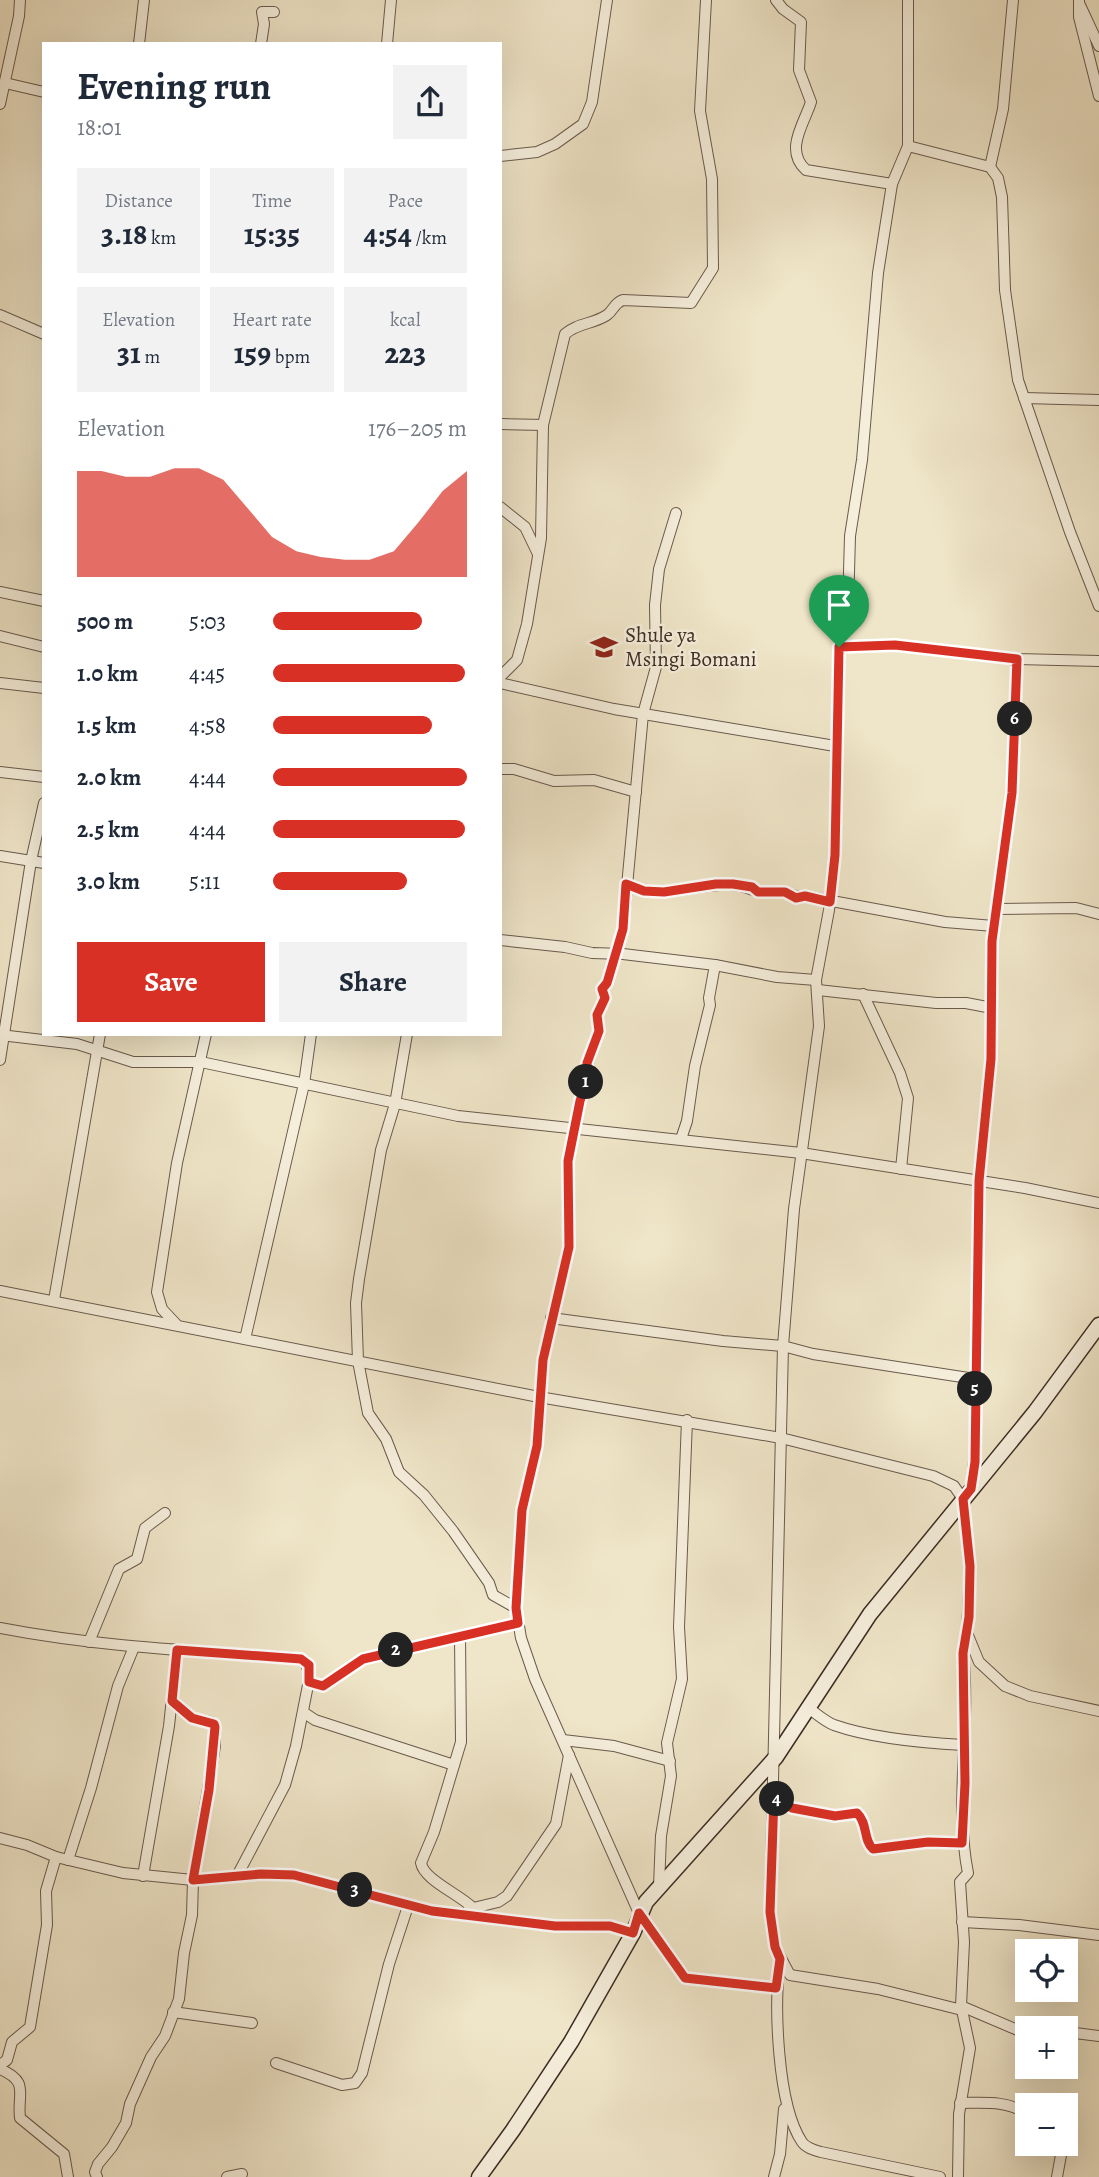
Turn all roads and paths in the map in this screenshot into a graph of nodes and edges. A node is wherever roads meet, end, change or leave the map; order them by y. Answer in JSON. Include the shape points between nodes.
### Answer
{"nodes":[{"id":1,"x":20,"y":0,"type":"edge"},
{"id":2,"x":145,"y":0,"type":"edge"},
{"id":3,"x":391,"y":0,"type":"edge"},
{"id":4,"x":607,"y":0,"type":"edge"},
{"id":5,"x":706,"y":0,"type":"edge"},
{"id":6,"x":776,"y":0,"type":"edge"},
{"id":7,"x":908,"y":0,"type":"edge"},
{"id":8,"x":1013,"y":0,"type":"edge"},
{"id":9,"x":1079,"y":1,"type":"edge"},
{"id":10,"x":274,"y":12,"type":"dead end"},
{"id":11,"x":139,"y":42,"type":"edge"},
{"id":12,"x":261,"y":42,"type":"edge"},
{"id":13,"x":387,"y":42,"type":"edge"},
{"id":14,"x":1099,"y":46,"type":"edge"},
{"id":15,"x":5,"y":83,"type":"junction"},
{"id":16,"x":42,"y":92,"type":"edge"},
{"id":17,"x":1099,"y":96,"type":"edge"},
{"id":18,"x":0,"y":104,"type":"edge"},
{"id":19,"x":908,"y":146,"type":"junction"},
{"id":20,"x":502,"y":156,"type":"edge"},
{"id":21,"x":990,"y":167,"type":"junction"},
{"id":22,"x":892,"y":184,"type":"junction"},
{"id":23,"x":0,"y":315,"type":"edge"},
{"id":24,"x":42,"y":333,"type":"edge"},
{"id":25,"x":1024,"y":398,"type":"junction"},
{"id":26,"x":1099,"y":400,"type":"edge"},
{"id":27,"x":502,"y":424,"type":"edge"},
{"id":28,"x":543,"y":425,"type":"junction"},
{"id":29,"x":502,"y":508,"type":"edge"},
{"id":30,"x":676,"y":513,"type":"dead end"},
{"id":31,"x":538,"y":555,"type":"junction"},
{"id":32,"x":0,"y":592,"type":"edge"},
{"id":33,"x":42,"y":601,"type":"edge"},
{"id":34,"x":1099,"y":606,"type":"edge"},
{"id":35,"x":0,"y":636,"type":"edge"},
{"id":36,"x":42,"y":646,"type":"edge"},
{"id":37,"x":839,"y":647,"type":"junction"},
{"id":38,"x":1017,"y":659,"type":"junction"},
{"id":39,"x":1099,"y":661,"type":"edge"},
{"id":40,"x":502,"y":676,"type":"edge"},
{"id":41,"x":0,"y":683,"type":"edge"},
{"id":42,"x":502,"y":684,"type":"edge"},
{"id":43,"x":42,"y":688,"type":"edge"},
{"id":44,"x":643,"y":714,"type":"junction"},
{"id":45,"x":835,"y":746,"type":"junction"},
{"id":46,"x":502,"y":769,"type":"edge"},
{"id":47,"x":0,"y":772,"type":"edge"},
{"id":48,"x":42,"y":777,"type":"edge"},
{"id":49,"x":636,"y":792,"type":"junction"},
{"id":50,"x":42,"y":812,"type":"edge"},
{"id":51,"x":0,"y":856,"type":"edge"},
{"id":52,"x":31,"y":861,"type":"junction"},
{"id":53,"x":42,"y":863,"type":"edge"},
{"id":54,"x":626,"y":884,"type":"junction"},
{"id":55,"x":830,"y":902,"type":"junction"},
{"id":56,"x":998,"y":909,"type":"junction"},
{"id":57,"x":1099,"y":914,"type":"edge"},
{"id":58,"x":994,"y":926,"type":"junction"},
{"id":59,"x":502,"y":940,"type":"edge"},
{"id":60,"x":614,"y":955,"type":"junction"},
{"id":61,"x":715,"y":965,"type":"junction"},
{"id":62,"x":817,"y":985,"type":"junction"},
{"id":63,"x":863,"y":994,"type":"junction"},
{"id":64,"x":992,"y":1009,"type":"junction"},
{"id":65,"x":2,"y":1035,"type":"edge"},
{"id":66,"x":100,"y":1036,"type":"edge"},
{"id":67,"x":206,"y":1036,"type":"edge"},
{"id":68,"x":311,"y":1036,"type":"edge"},
{"id":69,"x":407,"y":1036,"type":"edge"},
{"id":70,"x":99,"y":1051,"type":"junction"},
{"id":71,"x":0,"y":1060,"type":"edge"},
{"id":72,"x":201,"y":1062,"type":"junction"},
{"id":73,"x":304,"y":1084,"type":"junction"},
{"id":74,"x":394,"y":1104,"type":"junction"},
{"id":75,"x":575,"y":1128,"type":"junction"},
{"id":76,"x":681,"y":1139,"type":"junction"},
{"id":77,"x":801,"y":1153,"type":"junction"},
{"id":78,"x":901,"y":1169,"type":"junction"},
{"id":79,"x":979,"y":1181,"type":"junction"},
{"id":80,"x":1099,"y":1203,"type":"edge"},
{"id":81,"x":0,"y":1291,"type":"edge"},
{"id":82,"x":54,"y":1300,"type":"junction"},
{"id":83,"x":551,"y":1318,"type":"junction"},
{"id":84,"x":177,"y":1324,"type":"junction"},
{"id":85,"x":1099,"y":1325,"type":"edge"},
{"id":86,"x":245,"y":1339,"type":"junction"},
{"id":87,"x":782,"y":1346,"type":"junction"},
{"id":88,"x":358,"y":1361,"type":"junction"},
{"id":89,"x":975,"y":1379,"type":"junction"},
{"id":90,"x":539,"y":1397,"type":"junction"},
{"id":91,"x":687,"y":1420,"type":"junction"},
{"id":92,"x":781,"y":1438,"type":"junction"},
{"id":93,"x":967,"y":1494,"type":"junction"},
{"id":94,"x":165,"y":1513,"type":"dead end"},
{"id":95,"x":516,"y":1608,"type":"junction"},
{"id":96,"x":518,"y":1623,"type":"junction"},
{"id":97,"x":0,"y":1628,"type":"edge"},
{"id":98,"x":967,"y":1633,"type":"junction"},
{"id":99,"x":460,"y":1636,"type":"junction"},
{"id":100,"x":89,"y":1642,"type":"junction"},
{"id":101,"x":134,"y":1647,"type":"junction"},
{"id":102,"x":177,"y":1650,"type":"junction"},
{"id":103,"x":309,"y":1682,"type":"junction"},
{"id":104,"x":172,"y":1701,"type":"junction"},
{"id":105,"x":807,"y":1707,"type":"junction"},
{"id":106,"x":1099,"y":1711,"type":"edge"},
{"id":107,"x":303,"y":1712,"type":"junction"},
{"id":108,"x":563,"y":1740,"type":"junction"},
{"id":109,"x":964,"y":1745,"type":"junction"},
{"id":110,"x":569,"y":1754,"type":"junction"},
{"id":111,"x":776,"y":1757,"type":"junction"},
{"id":112,"x":670,"y":1761,"type":"junction"},
{"id":113,"x":454,"y":1765,"type":"junction"},
{"id":114,"x":774,"y":1796,"type":"junction"},
{"id":115,"x":0,"y":1841,"type":"edge"},
{"id":116,"x":962,"y":1843,"type":"junction"},
{"id":117,"x":56,"y":1857,"type":"junction"},
{"id":118,"x":68,"y":1860,"type":"junction"},
{"id":119,"x":143,"y":1876,"type":"junction"},
{"id":120,"x":237,"y":1876,"type":"junction"},
{"id":121,"x":193,"y":1880,"type":"junction"},
{"id":122,"x":659,"y":1886,"type":"junction"},
{"id":123,"x":408,"y":1906,"type":"junction"},
{"id":124,"x":473,"y":1908,"type":"junction"},
{"id":125,"x":639,"y":1913,"type":"junction"},
{"id":126,"x":455,"y":1914,"type":"junction"},
{"id":127,"x":962,"y":1922,"type":"junction"},
{"id":128,"x":633,"y":1933,"type":"junction"},
{"id":129,"x":1099,"y":1935,"type":"edge"},
{"id":130,"x":780,"y":1959,"type":"junction"},
{"id":131,"x":776,"y":1988,"type":"junction"},
{"id":132,"x":962,"y":2008,"type":"junction"},
{"id":133,"x":173,"y":2012,"type":"junction"},
{"id":134,"x":252,"y":2023,"type":"dead end"},
{"id":135,"x":1015,"y":2029,"type":"edge"},
{"id":136,"x":1078,"y":2033,"type":"edge"},
{"id":137,"x":1099,"y":2036,"type":"edge"},
{"id":138,"x":276,"y":2063,"type":"dead end"},
{"id":139,"x":0,"y":2067,"type":"edge"},
{"id":140,"x":785,"y":2094,"type":"junction"},
{"id":141,"x":960,"y":2103,"type":"junction"},
{"id":142,"x":1015,"y":2108,"type":"edge"},
{"id":143,"x":1060,"y":2156,"type":"edge"},
{"id":144,"x":242,"y":2174,"type":"dead end"},
{"id":145,"x":68,"y":2177,"type":"edge"},
{"id":146,"x":97,"y":2177,"type":"edge"},
{"id":147,"x":227,"y":2177,"type":"edge"},
{"id":148,"x":479,"y":2177,"type":"edge"},
{"id":149,"x":774,"y":2177,"type":"edge"},
{"id":150,"x":940,"y":2177,"type":"edge"},
{"id":151,"x":958,"y":2177,"type":"edge"},
{"id":152,"x":1056,"y":2177,"type":"edge"}],
"edges":[{"from":1,"to":15,"type":"street"},
{"from":2,"to":11,"type":"street"},
{"from":3,"to":13,"type":"street"},
{"from":4,"to":20,"type":"street","via":[[588,118],[570,135],[537,152]]},
{"from":5,"to":28,"type":"street","via":[[700,95],[712,178],[712,273],[691,303],[623,300],[608,314],[568,332]]},
{"from":6,"to":22,"type":"street","via":[[799,18],[802,27],[799,70],[811,102],[797,136],[798,161],[806,170]]},
{"from":7,"to":19,"type":"street"},
{"from":8,"to":21,"type":"street","via":[[1003,109]]},
{"from":9,"to":14,"type":"street"},
{"from":9,"to":17,"type":"street"},
{"from":10,"to":12,"type":"street","via":[[262,12]]},
{"from":15,"to":16,"type":"street"},
{"from":15,"to":18,"type":"street"},
{"from":19,"to":21,"type":"street"},
{"from":19,"to":22,"type":"street"},
{"from":21,"to":25,"type":"street","via":[[1002,197],[1009,329]]},
{"from":22,"to":37,"type":"street","via":[[850,536],[848,608]]},
{"from":23,"to":24,"type":"street"},
{"from":25,"to":26,"type":"street"},
{"from":25,"to":34,"type":"street"},
{"from":27,"to":28,"type":"street"},
{"from":28,"to":31,"type":"street"},
{"from":29,"to":31,"type":"street","via":[[524,527]]},
{"from":30,"to":44,"type":"street","via":[[659,569],[656,667]]},
{"from":31,"to":40,"type":"street","via":[[520,653]]},
{"from":32,"to":33,"type":"street"},
{"from":35,"to":36,"type":"street"},
{"from":37,"to":38,"type":"street","via":[[895,645]]},
{"from":37,"to":45,"type":"street"},
{"from":38,"to":39,"type":"street"},
{"from":38,"to":56,"type":"street","via":[[1012,793]]},
{"from":41,"to":43,"type":"street"},
{"from":42,"to":44,"type":"street"},
{"from":44,"to":45,"type":"street"},
{"from":44,"to":49,"type":"street"},
{"from":45,"to":55,"type":"street"},
{"from":46,"to":49,"type":"street","via":[[554,780],[594,780]]},
{"from":47,"to":48,"type":"street"},
{"from":49,"to":54,"type":"street"},
{"from":50,"to":52,"type":"street"},
{"from":51,"to":52,"type":"street"},
{"from":52,"to":53,"type":"street"},
{"from":52,"to":65,"type":"street"},
{"from":54,"to":55,"type":"street","via":[[664,892],[733,884]]},
{"from":54,"to":60,"type":"street","via":[[623,929]]},
{"from":55,"to":58,"type":"street"},
{"from":55,"to":62,"type":"street"},
{"from":56,"to":57,"type":"street","via":[[1076,908]]},
{"from":56,"to":58,"type":"street"},
{"from":58,"to":64,"type":"street"},
{"from":59,"to":60,"type":"street"},
{"from":60,"to":61,"type":"street"},
{"from":60,"to":75,"type":"street","via":[[602,989],[605,998],[597,1015],[599,1031],[587,1063]]},
{"from":61,"to":62,"type":"street"},
{"from":61,"to":76,"type":"street"},
{"from":62,"to":63,"type":"street"},
{"from":62,"to":77,"type":"street","via":[[819,1026]]},
{"from":63,"to":64,"type":"street"},
{"from":63,"to":78,"type":"street","via":[[908,1098]]},
{"from":64,"to":79,"type":"street"},
{"from":65,"to":70,"type":"street"},
{"from":65,"to":71,"type":"street"},
{"from":66,"to":70,"type":"street"},
{"from":67,"to":72,"type":"street"},
{"from":68,"to":73,"type":"street"},
{"from":69,"to":74,"type":"street"},
{"from":70,"to":72,"type":"street","via":[[133,1062]]},
{"from":70,"to":82,"type":"street"},
{"from":72,"to":73,"type":"street"},
{"from":72,"to":84,"type":"street","via":[[177,1163],[157,1292],[162,1309]]},
{"from":73,"to":74,"type":"street"},
{"from":73,"to":86,"type":"street"},
{"from":74,"to":75,"type":"street"},
{"from":74,"to":88,"type":"street","via":[[381,1150],[357,1291]]},
{"from":75,"to":76,"type":"street"},
{"from":75,"to":83,"type":"street","via":[[568,1161],[569,1247]]},
{"from":76,"to":77,"type":"street"},
{"from":77,"to":78,"type":"street"},
{"from":77,"to":87,"type":"street"},
{"from":78,"to":79,"type":"street"},
{"from":79,"to":80,"type":"street"},
{"from":79,"to":89,"type":"street"},
{"from":81,"to":82,"type":"street"},
{"from":82,"to":84,"type":"street"},
{"from":83,"to":87,"type":"street"},
{"from":83,"to":90,"type":"street"},
{"from":84,"to":86,"type":"street"},
{"from":85,"to":93,"type":"street"},
{"from":86,"to":88,"type":"street"},
{"from":87,"to":89,"type":"street"},
{"from":87,"to":92,"type":"street"},
{"from":88,"to":90,"type":"street"},
{"from":88,"to":95,"type":"street","via":[[368,1413],[386,1439],[399,1472],[447,1522],[493,1595]]},
{"from":89,"to":93,"type":"street","via":[[975,1453]]},
{"from":90,"to":91,"type":"street"},
{"from":90,"to":95,"type":"street","via":[[537,1446],[522,1510]]},
{"from":91,"to":92,"type":"street"},
{"from":91,"to":112,"type":"street","via":[[679,1627],[682,1679],[667,1742]]},
{"from":92,"to":93,"type":"street","via":[[933,1476]]},
{"from":92,"to":111,"type":"street"},
{"from":93,"to":98,"type":"street"},
{"from":93,"to":105,"type":"street","via":[[870,1614]]},
{"from":94,"to":100,"type":"street","via":[[145,1528],[136,1559],[119,1569]]},
{"from":95,"to":96,"type":"street"},
{"from":96,"to":99,"type":"street"},
{"from":96,"to":108,"type":"street","via":[[527,1657]]},
{"from":97,"to":100,"type":"street"},
{"from":98,"to":106,"type":"street","via":[[979,1662],[1005,1686]]},
{"from":98,"to":109,"type":"street"},
{"from":99,"to":103,"type":"street","via":[[363,1659],[323,1686]]},
{"from":99,"to":113,"type":"street","via":[[461,1742]]},
{"from":100,"to":101,"type":"street"},
{"from":101,"to":102,"type":"street"},
{"from":101,"to":118,"type":"street","via":[[118,1686]]},
{"from":102,"to":103,"type":"street","via":[[301,1659],[309,1665]]},
{"from":102,"to":104,"type":"street"},
{"from":103,"to":107,"type":"street"},
{"from":104,"to":119,"type":"street"},
{"from":104,"to":121,"type":"street","via":[[192,1718],[215,1725],[211,1779]]},
{"from":105,"to":109,"type":"street","via":[[833,1725]]},
{"from":105,"to":111,"type":"street"},
{"from":107,"to":113,"type":"street","via":[[320,1722]]},
{"from":107,"to":120,"type":"street","via":[[285,1785]]},
{"from":108,"to":110,"type":"street"},
{"from":108,"to":112,"type":"street","via":[[614,1746]]},
{"from":109,"to":116,"type":"street"},
{"from":110,"to":124,"type":"street","via":[[552,1830],[507,1896]]},
{"from":110,"to":125,"type":"street"},
{"from":111,"to":114,"type":"street"},
{"from":111,"to":122,"type":"street"},
{"from":112,"to":122,"type":"street"},
{"from":113,"to":124,"type":"street","via":[[421,1866],[426,1875]]},
{"from":114,"to":116,"type":"street","via":[[792,1808],[835,1816],[857,1813],[873,1849]]},
{"from":114,"to":130,"type":"street","via":[[770,1912]]},
{"from":115,"to":117,"type":"street","via":[[27,1844]]},
{"from":116,"to":127,"type":"street","via":[[968,1872],[960,1882]]},
{"from":117,"to":118,"type":"street"},
{"from":117,"to":139,"type":"street","via":[[46,1891],[47,1925],[30,2027],[12,2042]]},
{"from":118,"to":119,"type":"street"},
{"from":119,"to":121,"type":"street"},
{"from":120,"to":121,"type":"street"},
{"from":120,"to":123,"type":"street","via":[[294,1875]]},
{"from":121,"to":133,"type":"street","via":[[192,1915]]},
{"from":122,"to":125,"type":"street"},
{"from":123,"to":126,"type":"street"},
{"from":123,"to":138,"type":"street","via":[[362,2073],[355,2083],[342,2085]]},
{"from":124,"to":126,"type":"street"},
{"from":125,"to":128,"type":"street"},
{"from":125,"to":131,"type":"street","via":[[685,1978]]},
{"from":126,"to":128,"type":"street","via":[[555,1926],[610,1926]]},
{"from":127,"to":129,"type":"street"},
{"from":127,"to":132,"type":"street"},
{"from":128,"to":148,"type":"street","via":[[571,2042]]},
{"from":130,"to":131,"type":"street"},
{"from":130,"to":132,"type":"street","via":[[790,1975]]},
{"from":131,"to":140,"type":"street"},
{"from":132,"to":135,"type":"street"},
{"from":132,"to":141,"type":"street","via":[[970,2048]]},
{"from":133,"to":134,"type":"street"},
{"from":133,"to":146,"type":"street","via":[[130,2104],[126,2123],[98,2164]]},
{"from":136,"to":137,"type":"street"},
{"from":139,"to":145,"type":"street","via":[[20,2086],[20,2118],[64,2154]]},
{"from":140,"to":149,"type":"street","via":[[784,2130]]},
{"from":140,"to":150,"type":"street","via":[[790,2118],[812,2150]]},
{"from":141,"to":142,"type":"street","via":[[994,2102]]},
{"from":141,"to":151,"type":"street"},
{"from":143,"to":152,"type":"street"},
{"from":144,"to":147,"type":"street"}]}
